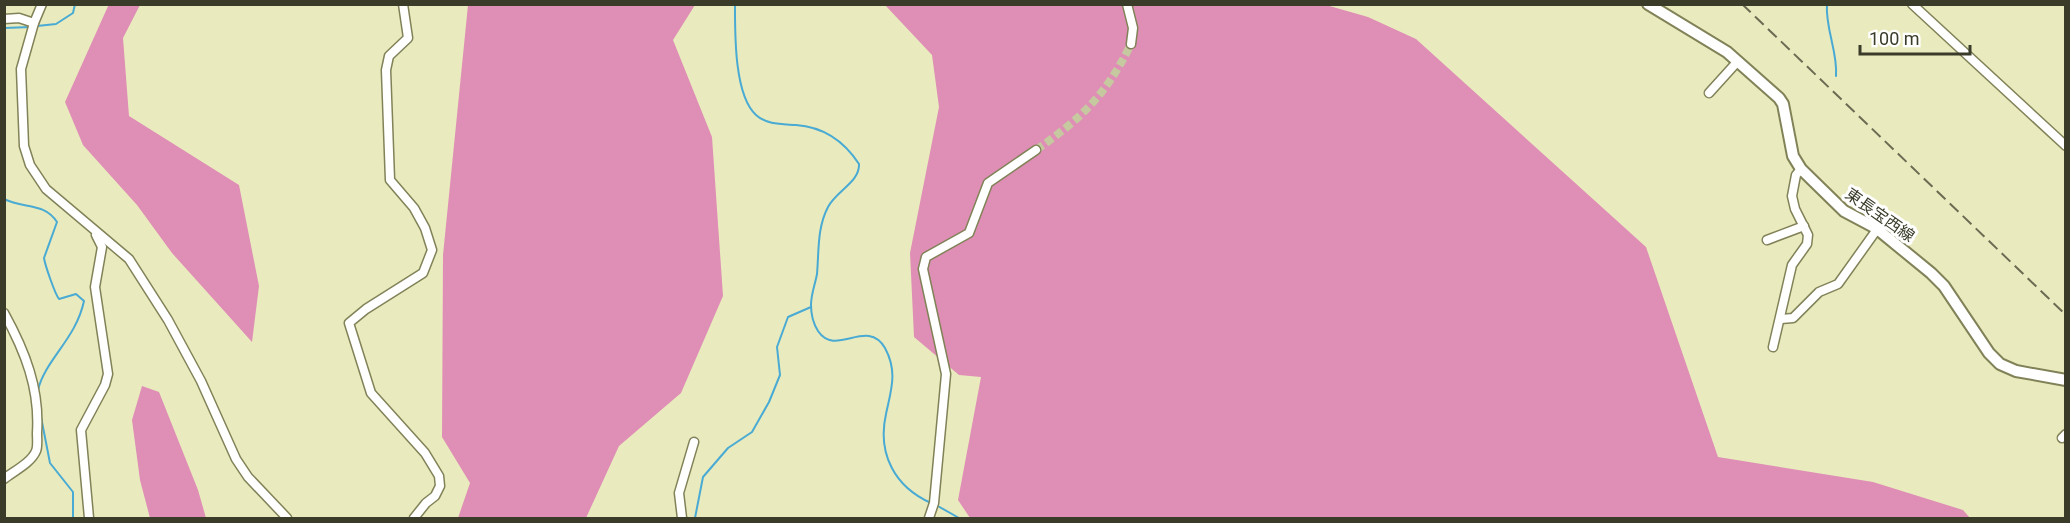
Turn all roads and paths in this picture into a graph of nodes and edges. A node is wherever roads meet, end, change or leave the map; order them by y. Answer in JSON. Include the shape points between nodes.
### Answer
{"nodes":[{"id":1,"x":42,"y":4,"type":"edge"},
{"id":2,"x":404,"y":4,"type":"edge"},
{"id":3,"x":1127,"y":4,"type":"edge"},
{"id":4,"x":1647,"y":4,"type":"edge"},
{"id":5,"x":1912,"y":4,"type":"edge"},
{"id":6,"x":4,"y":19,"type":"edge"},
{"id":7,"x":34,"y":23,"type":"junction"},
{"id":8,"x":1131,"y":44,"type":"tunnel mouth"},
{"id":9,"x":1738,"y":61,"type":"junction"},
{"id":10,"x":1709,"y":93,"type":"dead end"},
{"id":11,"x":2066,"y":146,"type":"edge"},
{"id":12,"x":1036,"y":150,"type":"tunnel mouth"},
{"id":13,"x":1801,"y":169,"type":"junction"},
{"id":14,"x":1804,"y":226,"type":"junction"},
{"id":15,"x":1878,"y":228,"type":"junction"},
{"id":16,"x":94,"y":232,"type":"junction"},
{"id":17,"x":1767,"y":240,"type":"dead end"},
{"id":18,"x":4,"y":313,"type":"edge"},
{"id":19,"x":1781,"y":319,"type":"junction"},
{"id":20,"x":1773,"y":347,"type":"dead end"},
{"id":21,"x":2066,"y":380,"type":"edge"},
{"id":22,"x":693,"y":442,"type":"dead end"},
{"id":23,"x":4,"y":479,"type":"edge"},
{"id":24,"x":89,"y":519,"type":"edge"},
{"id":25,"x":287,"y":519,"type":"edge"},
{"id":26,"x":414,"y":519,"type":"edge"},
{"id":27,"x":682,"y":519,"type":"edge"},
{"id":28,"x":929,"y":519,"type":"edge"}],
"edges":[{"from":1,"to":7,"type":"street"},
{"from":2,"to":26,"type":"street","via":[[408,38],[388,56],[386,70],[390,180],[414,208],[432,250],[423,273],[349,323],[371,393],[439,476],[435,496]]},
{"from":3,"to":8,"type":"street"},
{"from":4,"to":9,"type":"main road","name":"東長宝西線"},
{"from":5,"to":11,"type":"street"},
{"from":6,"to":7,"type":"street"},
{"from":7,"to":16,"type":"street","via":[[21,69],[24,146],[30,165],[46,189]]},
{"from":9,"to":10,"type":"street"},
{"from":9,"to":13,"type":"main road","name":"東長宝西線","via":[[1783,104],[1792,156]]},
{"from":12,"to":28,"type":"street","via":[[988,183],[969,233],[926,257],[923,269],[946,375],[934,503]]},
{"from":13,"to":14,"type":"street","via":[[1792,196]]},
{"from":13,"to":15,"type":"main road","name":"東長宝西線","via":[[1844,212]]},
{"from":14,"to":17,"type":"street"},
{"from":14,"to":19,"type":"street","via":[[1807,244],[1792,265]]},
{"from":15,"to":19,"type":"street","via":[[1839,284],[1819,292],[1792,318]]},
{"from":15,"to":21,"type":"main road","name":"東長宝西線","via":[[1944,286],[2000,364],[2016,371]]},
{"from":16,"to":24,"type":"street","via":[[102,247],[95,287],[108,374],[81,430]]},
{"from":16,"to":25,"type":"street","via":[[129,259],[174,330],[236,459]]},
{"from":18,"to":23,"type":"street","via":[[22,345],[32,374],[38,424],[36,451],[26,464]]},
{"from":19,"to":20,"type":"street"},
{"from":22,"to":27,"type":"street","via":[[679,493]]}]}
